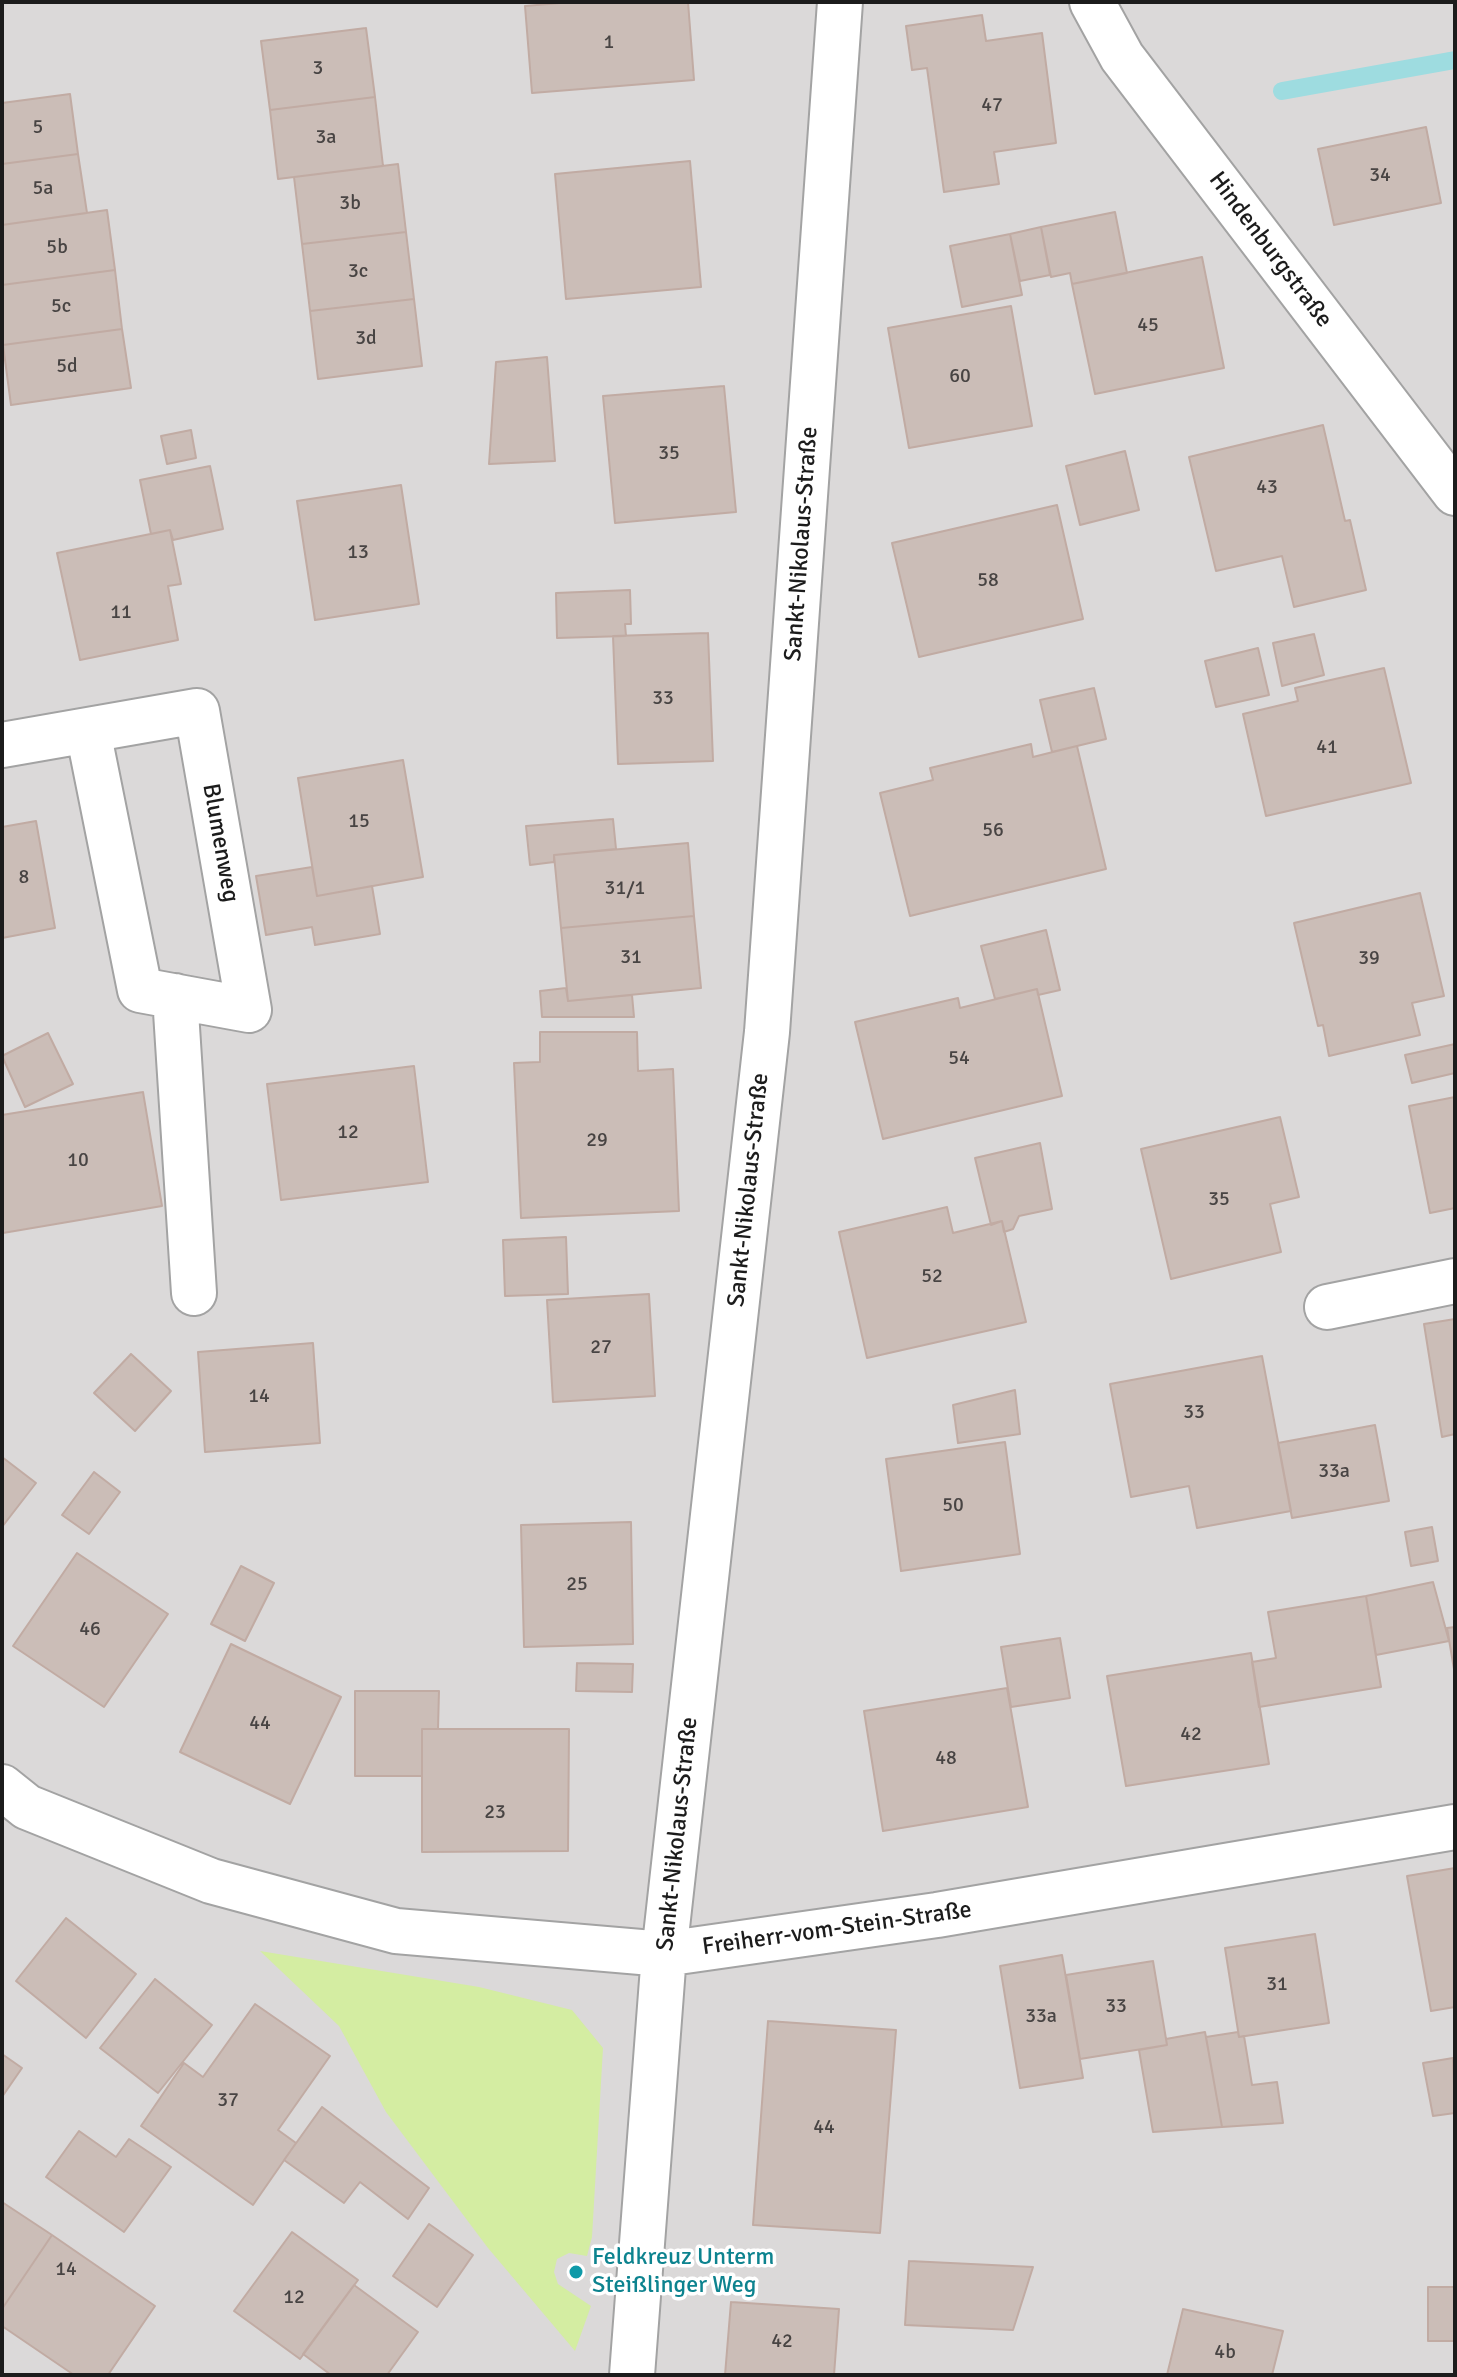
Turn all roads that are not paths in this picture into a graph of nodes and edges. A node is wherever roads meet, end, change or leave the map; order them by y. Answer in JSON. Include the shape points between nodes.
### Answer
{"nodes":[{"id":1,"x":840,"y":2,"type":"edge"},
{"id":2,"x":1092,"y":2,"type":"edge"},
{"id":3,"x":1455,"y":493,"type":"edge"},
{"id":4,"x":88,"y":731,"type":"junction"},
{"id":5,"x":2,"y":745,"type":"edge"},
{"id":6,"x":175,"y":996,"type":"junction"},
{"id":7,"x":1455,"y":1281,"type":"edge"},
{"id":8,"x":194,"y":1293,"type":"dead end"},
{"id":9,"x":1327,"y":1307,"type":"dead end"},
{"id":10,"x":2,"y":1787,"type":"edge"},
{"id":11,"x":1455,"y":1827,"type":"edge"},
{"id":12,"x":664,"y":1954,"type":"junction"},
{"id":13,"x":632,"y":2375,"type":"edge"}],
"edges":[{"from":1,"to":12,"type":"street","name":"Sankt-Nikolaus-Straße","via":[[767,1032]]},
{"from":2,"to":3,"type":"street","name":"Hindenburgstraße","via":[[1122,57]]},
{"from":4,"to":5,"type":"street","name":"Blumenweg"},
{"from":4,"to":6,"type":"street","name":"Blumenweg","via":[[140,990]]},
{"from":4,"to":6,"type":"street","name":"Blumenweg","via":[[197,711],[249,1010]]},
{"from":6,"to":8,"type":"street"},
{"from":7,"to":9,"type":"street"},
{"from":10,"to":12,"type":"street","name":"Freiherr-vom-Stein-Straße","via":[[27,1807],[211,1881],[396,1931]]},
{"from":11,"to":12,"type":"street","name":"Freiherr-vom-Stein-Straße","via":[[937,1915]]},
{"from":12,"to":13,"type":"street","name":"Sankt-Nikolaus-Straße"}]}
